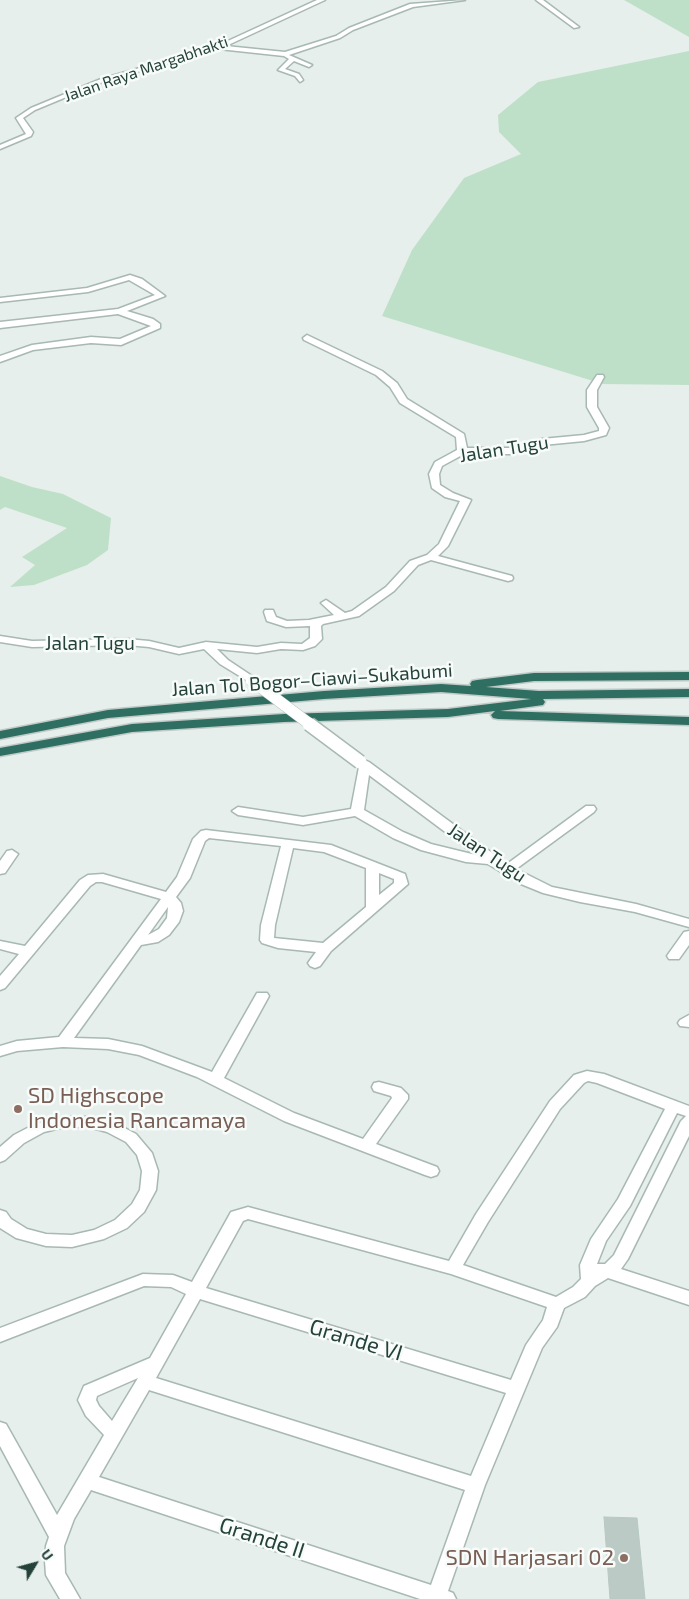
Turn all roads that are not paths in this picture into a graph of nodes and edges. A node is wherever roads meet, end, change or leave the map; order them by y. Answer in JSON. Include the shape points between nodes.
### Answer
{"nodes":[{"id":1,"x":322,"y":0,"type":"edge"},
{"id":2,"x":462,"y":0,"type":"edge"},
{"id":3,"x":539,"y":0,"type":"edge"},
{"id":4,"x":425,"y":2,"type":"edge"},
{"id":5,"x":576,"y":27,"type":"dead end"},
{"id":6,"x":219,"y":47,"type":"junction"},
{"id":7,"x":285,"y":54,"type":"junction"},
{"id":8,"x":294,"y":60,"type":"junction"},
{"id":9,"x":309,"y":65,"type":"dead end"},
{"id":10,"x":300,"y":80,"type":"dead end"},
{"id":11,"x":0,"y":147,"type":"edge"},
{"id":12,"x":0,"y":300,"type":"edge"},
{"id":13,"x":119,"y":311,"type":"junction"},
{"id":14,"x":0,"y":325,"type":"edge"},
{"id":15,"x":307,"y":338,"type":"dead end"},
{"id":16,"x":0,"y":359,"type":"edge"},
{"id":17,"x":600,"y":377,"type":"dead end"},
{"id":18,"x":462,"y":451,"type":"junction"},
{"id":19,"x":431,"y":557,"type":"junction"},
{"id":20,"x":508,"y":578,"type":"dead end"},
{"id":21,"x":326,"y":603,"type":"dead end"},
{"id":22,"x":269,"y":612,"type":"dead end"},
{"id":23,"x":344,"y":618,"type":"junction"},
{"id":24,"x":321,"y":620,"type":"junction"},
{"id":25,"x":0,"y":639,"type":"edge"},
{"id":26,"x":206,"y":645,"type":"junction"},
{"id":27,"x":179,"y":652,"type":"junction"},
{"id":28,"x":224,"y":662,"type":"junction"},
{"id":29,"x":689,"y":676,"type":"edge"},
{"id":30,"x":441,"y":688,"type":"junction"},
{"id":31,"x":689,"y":693,"type":"edge"},
{"id":32,"x":689,"y":703,"type":"edge"},
{"id":33,"x":448,"y":713,"type":"junction"},
{"id":34,"x":689,"y":721,"type":"edge"},
{"id":35,"x":0,"y":735,"type":"edge"},
{"id":36,"x":0,"y":752,"type":"edge"},
{"id":37,"x":362,"y":763,"type":"junction"},
{"id":38,"x":590,"y":808,"type":"dead end"},
{"id":39,"x":238,"y":811,"type":"dead end"},
{"id":40,"x":357,"y":812,"type":"junction"},
{"id":41,"x":288,"y":843,"type":"junction"},
{"id":42,"x":12,"y":854,"type":"dead end"},
{"id":43,"x":491,"y":860,"type":"junction"},
{"id":44,"x":372,"y":865,"type":"junction"},
{"id":45,"x":0,"y":870,"type":"edge"},
{"id":46,"x":507,"y":870,"type":"junction"},
{"id":47,"x":169,"y":897,"type":"junction"},
{"id":48,"x":373,"y":906,"type":"junction"},
{"id":49,"x":687,"y":919,"type":"edge"},
{"id":50,"x":689,"y":935,"type":"edge"},
{"id":51,"x":0,"y":945,"type":"edge"},
{"id":52,"x":326,"y":948,"type":"junction"},
{"id":53,"x":26,"y":952,"type":"junction"},
{"id":54,"x":674,"y":956,"type":"dead end"},
{"id":55,"x":315,"y":963,"type":"dead end"},
{"id":56,"x":0,"y":985,"type":"edge"},
{"id":57,"x":262,"y":996,"type":"dead end"},
{"id":58,"x":63,"y":1042,"type":"junction"},
{"id":59,"x":0,"y":1051,"type":"edge"},
{"id":60,"x":216,"y":1079,"type":"junction"},
{"id":61,"x":379,"y":1087,"type":"dead end"},
{"id":62,"x":673,"y":1107,"type":"junction"},
{"id":63,"x":689,"y":1112,"type":"edge"},
{"id":64,"x":689,"y":1121,"type":"edge"},
{"id":65,"x":366,"y":1146,"type":"junction"},
{"id":66,"x":0,"y":1156,"type":"edge"},
{"id":67,"x":431,"y":1171,"type":"dead end"},
{"id":68,"x":2,"y":1221,"type":"edge"},
{"id":69,"x":453,"y":1268,"type":"junction"},
{"id":70,"x":607,"y":1271,"type":"junction"},
{"id":71,"x":589,"y":1273,"type":"junction"},
{"id":72,"x":196,"y":1291,"type":"junction"},
{"id":73,"x":689,"y":1298,"type":"edge"},
{"id":74,"x":557,"y":1304,"type":"junction"},
{"id":75,"x":0,"y":1335,"type":"edge"},
{"id":76,"x":156,"y":1363,"type":"junction"},
{"id":77,"x":145,"y":1382,"type":"junction"},
{"id":78,"x":517,"y":1389,"type":"junction"},
{"id":79,"x":0,"y":1429,"type":"edge"},
{"id":80,"x":114,"y":1433,"type":"junction"},
{"id":81,"x":87,"y":1481,"type":"junction"},
{"id":82,"x":476,"y":1485,"type":"junction"},
{"id":83,"x":58,"y":1535,"type":"junction"},
{"id":84,"x":440,"y":1598,"type":"edge"},
{"id":85,"x":70,"y":1599,"type":"edge"}],
"edges":[{"from":1,"to":6,"type":"street","name":"Jalan Raya Margabhakti"},
{"from":2,"to":4,"type":"street"},
{"from":3,"to":5,"type":"street"},
{"from":4,"to":7,"type":"street","via":[[386,14],[338,37]]},
{"from":6,"to":7,"type":"street"},
{"from":6,"to":11,"type":"street","name":"Jalan Raya Margabhakti","via":[[84,86],[33,109],[19,118],[29,135]]},
{"from":7,"to":8,"type":"street"},
{"from":8,"to":9,"type":"street"},
{"from":8,"to":10,"type":"street","via":[[281,70]]},
{"from":12,"to":13,"type":"street","via":[[94,289],[130,278],[161,296]]},
{"from":13,"to":14,"type":"street"},
{"from":13,"to":16,"type":"street","via":[[157,326],[121,342],[91,340],[38,347]]},
{"from":15,"to":18,"type":"street","via":[[384,376],[394,385],[403,401],[461,436]]},
{"from":17,"to":18,"type":"street","name":"Jalan Tugu","via":[[592,390],[592,407],[604,428],[603,433],[542,442],[510,452]]},
{"from":18,"to":19,"type":"street","name":"Jalan Tugu","via":[[438,464],[434,474],[433,483],[438,489],[466,500],[443,546]]},
{"from":19,"to":20,"type":"street"},
{"from":19,"to":23,"type":"street","name":"Jalan Tugu","via":[[414,563],[390,590]]},
{"from":21,"to":23,"type":"street"},
{"from":22,"to":24,"type":"street","via":[[271,619],[286,624]]},
{"from":23,"to":24,"type":"street","name":"Jalan Tugu"},
{"from":24,"to":26,"type":"street","name":"Jalan Tugu","via":[[316,625],[316,639],[302,647],[257,650]]},
{"from":25,"to":27,"type":"street","name":"Jalan Tugu","via":[[32,644],[127,642]]},
{"from":26,"to":27,"type":"street","name":"Jalan Tugu"},
{"from":26,"to":28,"type":"street","name":"Jalan Tugu"},
{"from":27,"to":28,"type":"street","name":"Jalan Tugu"},
{"from":28,"to":37,"type":"street","name":"Jalan Tugu","bridge":true},
{"from":29,"to":30,"type":"highway","via":[[534,677]]},
{"from":30,"to":31,"type":"highway","name":"Jalan Tol Bogor–Ciawi–Sukabumi","via":[[539,695]]},
{"from":30,"to":35,"type":"highway","name":"Jalan Tol Bogor–Ciawi–Sukabumi","via":[[108,714]]},
{"from":32,"to":33,"type":"highway","name":"Jalan Tol Bogor–Ciawi–Sukabumi","via":[[538,702]]},
{"from":33,"to":34,"type":"highway"},
{"from":33,"to":36,"type":"highway","name":"Jalan Tol Bogor–Ciawi–Sukabumi","via":[[284,718],[132,728]]},
{"from":37,"to":40,"type":"street"},
{"from":37,"to":43,"type":"street","name":"Jalan Tugu"},
{"from":38,"to":46,"type":"street"},
{"from":39,"to":40,"type":"street","via":[[303,822]]},
{"from":40,"to":43,"type":"street","via":[[426,847],[466,858]]},
{"from":41,"to":44,"type":"street","via":[[326,848]]},
{"from":41,"to":47,"type":"street","via":[[206,834],[199,839],[183,878]]},
{"from":41,"to":52,"type":"street","via":[[267,940]]},
{"from":42,"to":45,"type":"street"},
{"from":43,"to":46,"type":"street","name":"Jalan Tugu"},
{"from":44,"to":48,"type":"street"},
{"from":44,"to":48,"type":"street","via":[[402,880]]},
{"from":46,"to":49,"type":"street","name":"Jalan Tugu","via":[[548,890]]},
{"from":47,"to":53,"type":"street","via":[[103,878],[88,880]]},
{"from":47,"to":58,"type":"street"},
{"from":48,"to":52,"type":"street"},
{"from":50,"to":54,"type":"street"},
{"from":51,"to":53,"type":"street"},
{"from":52,"to":55,"type":"street"},
{"from":53,"to":56,"type":"street"},
{"from":57,"to":60,"type":"street"},
{"from":58,"to":59,"type":"street"},
{"from":58,"to":60,"type":"street","via":[[127,1047]]},
{"from":60,"to":65,"type":"street","via":[[281,1113]]},
{"from":61,"to":65,"type":"street","via":[[396,1092],[400,1099]]},
{"from":62,"to":63,"type":"street"},
{"from":62,"to":69,"type":"street","via":[[599,1078],[587,1076],[579,1079],[555,1105]]},
{"from":62,"to":71,"type":"street","via":[[624,1202],[599,1239]]},
{"from":64,"to":70,"type":"street","via":[[620,1259]]},
{"from":65,"to":67,"type":"street"},
{"from":66,"to":68,"type":"street","via":[[19,1139],[40,1128],[65,1122],[90,1122],[131,1138],[144,1153],[150,1171],[148,1190],[138,1208],[120,1224],[98,1235],[72,1241],[46,1240],[22,1234]]},
{"from":69,"to":72,"type":"street","via":[[248,1213],[237,1216],[233,1222]]},
{"from":69,"to":74,"type":"street"},
{"from":70,"to":71,"type":"street"},
{"from":70,"to":73,"type":"street"},
{"from":71,"to":74,"type":"street","via":[[579,1292]]},
{"from":72,"to":75,"type":"street","name":"Grande VI","via":[[173,1281],[143,1280]]},
{"from":72,"to":76,"type":"street"},
{"from":72,"to":78,"type":"street","name":"Grande VI"},
{"from":74,"to":78,"type":"street","via":[[552,1322],[536,1345]]},
{"from":76,"to":77,"type":"street"},
{"from":76,"to":80,"type":"street","via":[[90,1391],[87,1400],[92,1411]]},
{"from":77,"to":80,"type":"street"},
{"from":77,"to":82,"type":"street"},
{"from":78,"to":82,"type":"street"},
{"from":79,"to":83,"type":"street"},
{"from":80,"to":81,"type":"street"},
{"from":81,"to":83,"type":"street"},
{"from":81,"to":84,"type":"street","name":"Grande II"},
{"from":82,"to":84,"type":"street"},
{"from":83,"to":85,"type":"street","via":[[54,1561],[56,1575]]}]}
